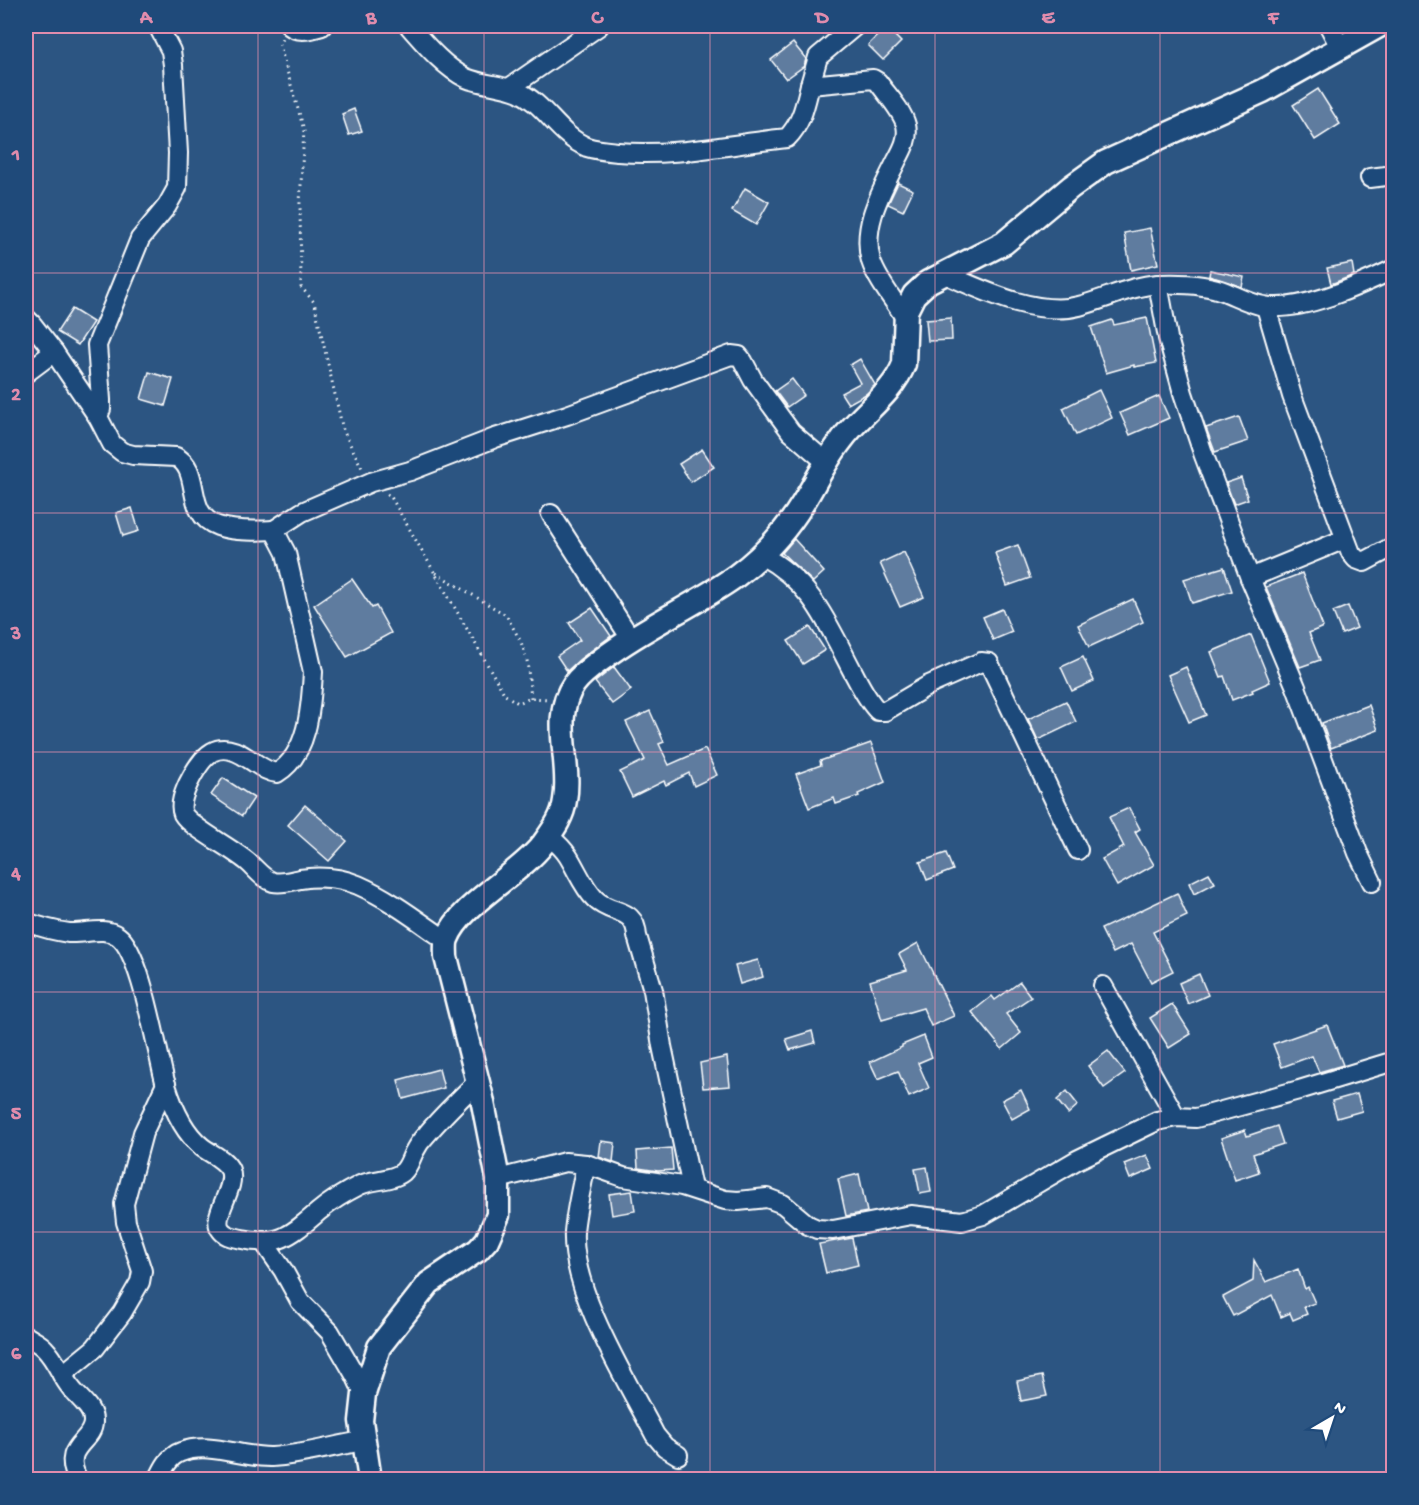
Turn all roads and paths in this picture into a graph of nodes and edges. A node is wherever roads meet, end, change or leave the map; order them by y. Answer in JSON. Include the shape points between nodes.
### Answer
{"nodes":[{"id":1,"x":158,"y":26,"type":"edge"},
{"id":2,"x":321,"y":26,"type":"edge"},
{"id":3,"x":409,"y":26,"type":"edge"},
{"id":4,"x":599,"y":26,"type":"edge"},
{"id":5,"x":855,"y":26,"type":"edge"},
{"id":6,"x":1329,"y":26,"type":"edge"},
{"id":7,"x":1379,"y":26,"type":"edge"},
{"id":8,"x":296,"y":28,"type":"edge"},
{"id":9,"x":1340,"y":47,"type":"junction"},
{"id":10,"x":810,"y":85,"type":"junction"},
{"id":11,"x":509,"y":88,"type":"junction"},
{"id":12,"x":1394,"y":175,"type":"edge"},
{"id":13,"x":1370,"y":178,"type":"dead end"},
{"id":14,"x":1394,"y":269,"type":"edge"},
{"id":15,"x":945,"y":274,"type":"junction"},
{"id":16,"x":1158,"y":284,"type":"junction"},
{"id":17,"x":1266,"y":307,"type":"junction"},
{"id":18,"x":904,"y":316,"type":"junction"},
{"id":19,"x":26,"y":318,"type":"edge"},
{"id":20,"x":54,"y":352,"type":"junction"},
{"id":21,"x":26,"y":373,"type":"edge"},
{"id":22,"x":98,"y":417,"type":"junction"},
{"id":23,"x":826,"y":462,"type":"junction"},
{"id":24,"x":371,"y":482,"type":"junction"},
{"id":25,"x":551,"y":514,"type":"dead end"},
{"id":26,"x":274,"y":530,"type":"junction"},
{"id":27,"x":1345,"y":539,"type":"junction"},
{"id":28,"x":1394,"y":546,"type":"edge"},
{"id":29,"x":761,"y":555,"type":"junction"},
{"id":30,"x":434,"y":572,"type":"junction"},
{"id":31,"x":1250,"y":578,"type":"junction"},
{"id":32,"x":631,"y":639,"type":"junction"},
{"id":33,"x":531,"y":698,"type":"junction"},
{"id":34,"x":567,"y":701,"type":"junction"},
{"id":35,"x":549,"y":836,"type":"junction"},
{"id":36,"x":1078,"y":850,"type":"dead end"},
{"id":37,"x":1372,"y":882,"type":"dead end"},
{"id":38,"x":26,"y":922,"type":"edge"},
{"id":39,"x":447,"y":941,"type":"junction"},
{"id":40,"x":1103,"y":986,"type":"dead end"},
{"id":41,"x":1394,"y":1061,"type":"edge"},
{"id":42,"x":477,"y":1082,"type":"junction"},
{"id":43,"x":166,"y":1084,"type":"junction"},
{"id":44,"x":1176,"y":1117,"type":"junction"},
{"id":45,"x":586,"y":1164,"type":"junction"},
{"id":46,"x":498,"y":1179,"type":"junction"},
{"id":47,"x":692,"y":1188,"type":"junction"},
{"id":48,"x":263,"y":1241,"type":"junction"},
{"id":49,"x":26,"y":1336,"type":"edge"},
{"id":50,"x":62,"y":1375,"type":"junction"},
{"id":51,"x":364,"y":1394,"type":"junction"},
{"id":52,"x":363,"y":1442,"type":"junction"},
{"id":53,"x":678,"y":1455,"type":"dead end"},
{"id":54,"x":77,"y":1479,"type":"edge"},
{"id":55,"x":158,"y":1479,"type":"edge"},
{"id":56,"x":369,"y":1479,"type":"edge"}],
"edges":[{"from":1,"to":22,"type":"street","via":[[171,51],[173,65],[177,188],[140,239],[97,345],[101,409]]},
{"from":2,"to":8,"type":"street"},
{"from":3,"to":11,"type":"street","via":[[449,66],[466,77]]},
{"from":4,"to":11,"type":"street"},
{"from":5,"to":10,"type":"street","via":[[818,57]]},
{"from":6,"to":9,"type":"street"},
{"from":7,"to":9,"type":"street"},
{"from":8,"to":24,"type":"path","via":[[279,43],[304,130],[301,287],[314,302],[343,430]]},
{"from":9,"to":15,"type":"street","via":[[1263,90],[1106,162],[1004,243]]},
{"from":10,"to":11,"type":"street","via":[[803,115],[787,138],[642,154],[587,147],[556,124],[539,105]]},
{"from":10,"to":18,"type":"street","via":[[873,79],[903,118],[906,141],[875,206],[868,240],[872,261]]},
{"from":12,"to":13,"type":"street"},
{"from":14,"to":17,"type":"street","via":[[1361,285],[1319,298],[1291,306]]},
{"from":15,"to":16,"type":"street","via":[[982,291],[1050,308],[1079,306]]},
{"from":15,"to":18,"type":"street","via":[[916,292]]},
{"from":16,"to":17,"type":"street","via":[[1203,286]]},
{"from":16,"to":31,"type":"street","via":[[1183,393]]},
{"from":17,"to":27,"type":"street","via":[[1292,396]]},
{"from":18,"to":23,"type":"street","via":[[901,372]]},
{"from":19,"to":20,"type":"street"},
{"from":20,"to":21,"type":"street"},
{"from":20,"to":22,"type":"street"},
{"from":22,"to":26,"type":"street","via":[[112,444],[122,452],[181,460],[189,470],[197,508],[206,519],[229,528]]},
{"from":23,"to":24,"type":"street","via":[[791,432],[741,358],[731,355]]},
{"from":23,"to":29,"type":"street","via":[[792,520]]},
{"from":24,"to":26,"type":"street","via":[[302,512]]},
{"from":24,"to":30,"type":"path","via":[[391,497]]},
{"from":25,"to":32,"type":"street"},
{"from":26,"to":39,"type":"street","via":[[286,553],[313,672],[301,746],[284,770],[277,773],[231,749],[216,749],[195,769],[184,792],[182,812],[272,882],[319,877],[358,885]]},
{"from":27,"to":28,"type":"street","via":[[1353,556],[1362,562]]},
{"from":27,"to":31,"type":"street"},
{"from":29,"to":32,"type":"street","via":[[728,581]]},
{"from":29,"to":36,"type":"street","via":[[780,565],[812,597],[878,711],[885,711],[929,685],[981,662],[989,663]]},
{"from":30,"to":33,"type":"path","via":[[506,615],[521,642]]},
{"from":30,"to":33,"type":"path","via":[[505,695],[518,704]]},
{"from":31,"to":37,"type":"street"},
{"from":32,"to":34,"type":"street","via":[[584,673]]},
{"from":33,"to":34,"type":"path"},
{"from":34,"to":35,"type":"street","via":[[562,718],[565,801]]},
{"from":35,"to":39,"type":"street","via":[[517,871],[474,906]]},
{"from":35,"to":47,"type":"street","via":[[567,853],[596,900],[627,914],[637,928]]},
{"from":38,"to":43,"type":"street","via":[[68,933],[108,932],[124,942],[130,949],[154,1029]]},
{"from":39,"to":42,"type":"street","via":[[446,957]]},
{"from":40,"to":44,"type":"street"},
{"from":41,"to":44,"type":"street","via":[[1196,1118]]},
{"from":42,"to":46,"type":"street"},
{"from":42,"to":48,"type":"street","via":[[426,1135],[410,1164],[398,1176],[359,1185],[285,1238]]},
{"from":43,"to":48,"type":"street","via":[[187,1132],[230,1169],[219,1228],[229,1236]]},
{"from":43,"to":50,"type":"street","via":[[143,1132],[124,1204],[142,1271],[140,1282],[122,1314],[95,1348]]},
{"from":44,"to":47,"type":"street","via":[[1157,1120],[1053,1173],[983,1215],[962,1221],[911,1215],[822,1230],[808,1225],[774,1200],[732,1201]]},
{"from":45,"to":46,"type":"street","via":[[565,1162]]},
{"from":45,"to":47,"type":"street","via":[[623,1177]]},
{"from":45,"to":53,"type":"street","via":[[574,1232],[587,1300],[655,1435]]},
{"from":46,"to":51,"type":"street","via":[[498,1215],[487,1240],[429,1283],[387,1335],[379,1347]]},
{"from":48,"to":51,"type":"street","via":[[300,1301],[330,1332]]},
{"from":49,"to":50,"type":"street","via":[[44,1347]]},
{"from":50,"to":54,"type":"street","via":[[89,1409],[94,1423],[76,1447],[73,1458]]},
{"from":51,"to":52,"type":"street"},
{"from":52,"to":55,"type":"street","via":[[273,1457],[190,1449],[173,1455]]},
{"from":52,"to":56,"type":"street"}]}
